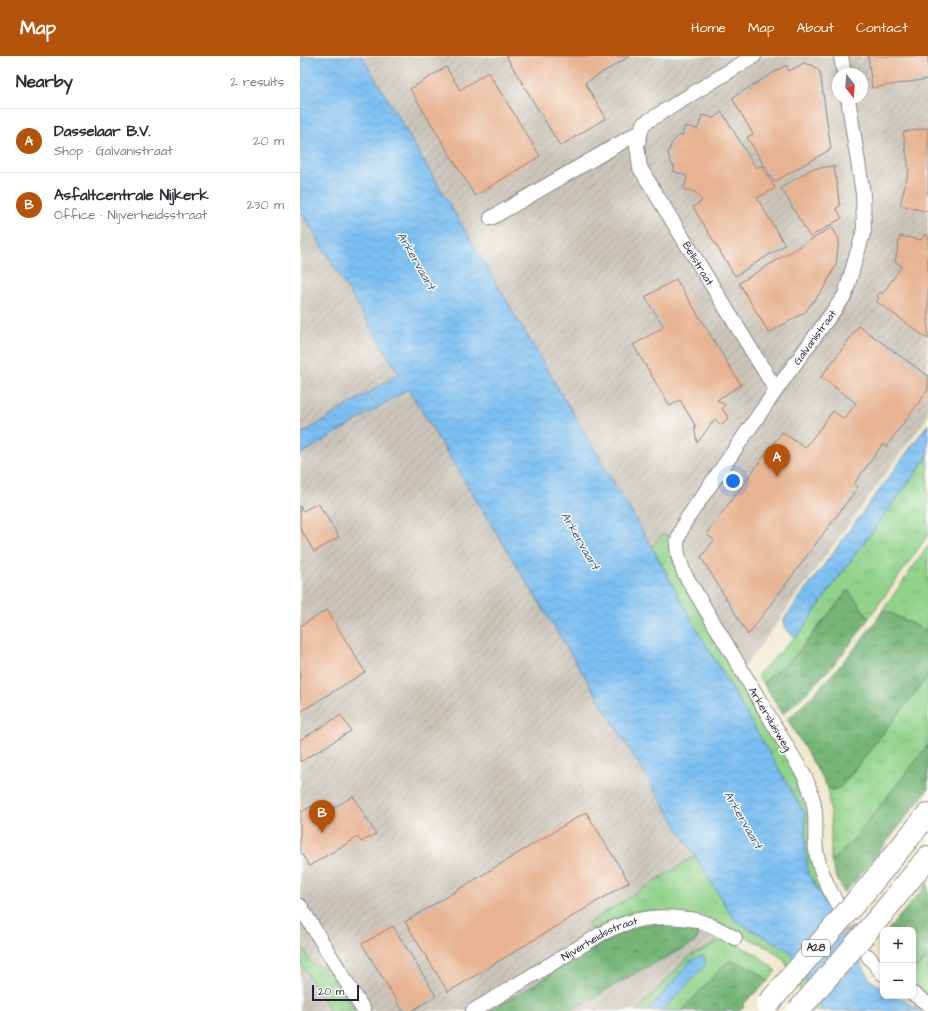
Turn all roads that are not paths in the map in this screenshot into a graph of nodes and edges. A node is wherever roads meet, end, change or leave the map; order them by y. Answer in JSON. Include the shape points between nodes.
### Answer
{"nodes":[{"id":1,"x":754,"y":56,"type":"edge"},
{"id":2,"x":841,"y":56,"type":"edge"},
{"id":3,"x":843,"y":68,"type":"edge"},
{"id":4,"x":849,"y":104,"type":"edge"},
{"id":5,"x":641,"y":131,"type":"junction"},
{"id":6,"x":491,"y":218,"type":"dead end"},
{"id":7,"x":776,"y":390,"type":"junction"},
{"id":8,"x":676,"y":547,"type":"joint"},
{"id":9,"x":928,"y":814,"type":"edge"},
{"id":10,"x":928,"y":857,"type":"edge"},
{"id":11,"x":836,"y":902,"type":"tunnel mouth"},
{"id":12,"x":300,"y":906,"type":"edge"},
{"id":13,"x":735,"y":938,"type":"dead end"},
{"id":14,"x":868,"y":956,"type":"tunnel mouth"},
{"id":15,"x":880,"y":970,"type":"edge"},
{"id":16,"x":916,"y":996,"type":"edge"},
{"id":17,"x":928,"y":1004,"type":"edge"},
{"id":18,"x":764,"y":1008,"type":"edge"},
{"id":19,"x":364,"y":1011,"type":"edge"},
{"id":20,"x":473,"y":1011,"type":"edge"},
{"id":21,"x":798,"y":1011,"type":"edge"}],
"edges":[{"from":1,"to":5,"type":"street","via":[[643,124]]},
{"from":2,"to":3,"type":"street"},
{"from":4,"to":7,"type":"street","name":"Galvanistraat","via":[[863,194],[864,230],[845,295]]},
{"from":5,"to":6,"type":"street"},
{"from":5,"to":7,"type":"street","name":"Bellstraat","via":[[638,146],[640,168]]},
{"from":7,"to":8,"type":"street","name":"Galvanistraat","via":[[686,520]]},
{"from":8,"to":11,"type":"street","name":"Arkersluisweg","via":[[684,573],[805,777],[815,807],[816,850],[825,881]]},
{"from":9,"to":18,"type":"highway","number":"A28","bridge":true},
{"from":10,"to":21,"type":"highway","number":"A28","bridge":true},
{"from":12,"to":19,"type":"street"},
{"from":13,"to":20,"type":"street","name":"Nijverheidsstraat","via":[[696,920],[654,917],[626,923],[611,928]]},
{"from":14,"to":15,"type":"street"},
{"from":16,"to":17,"type":"street"}]}
